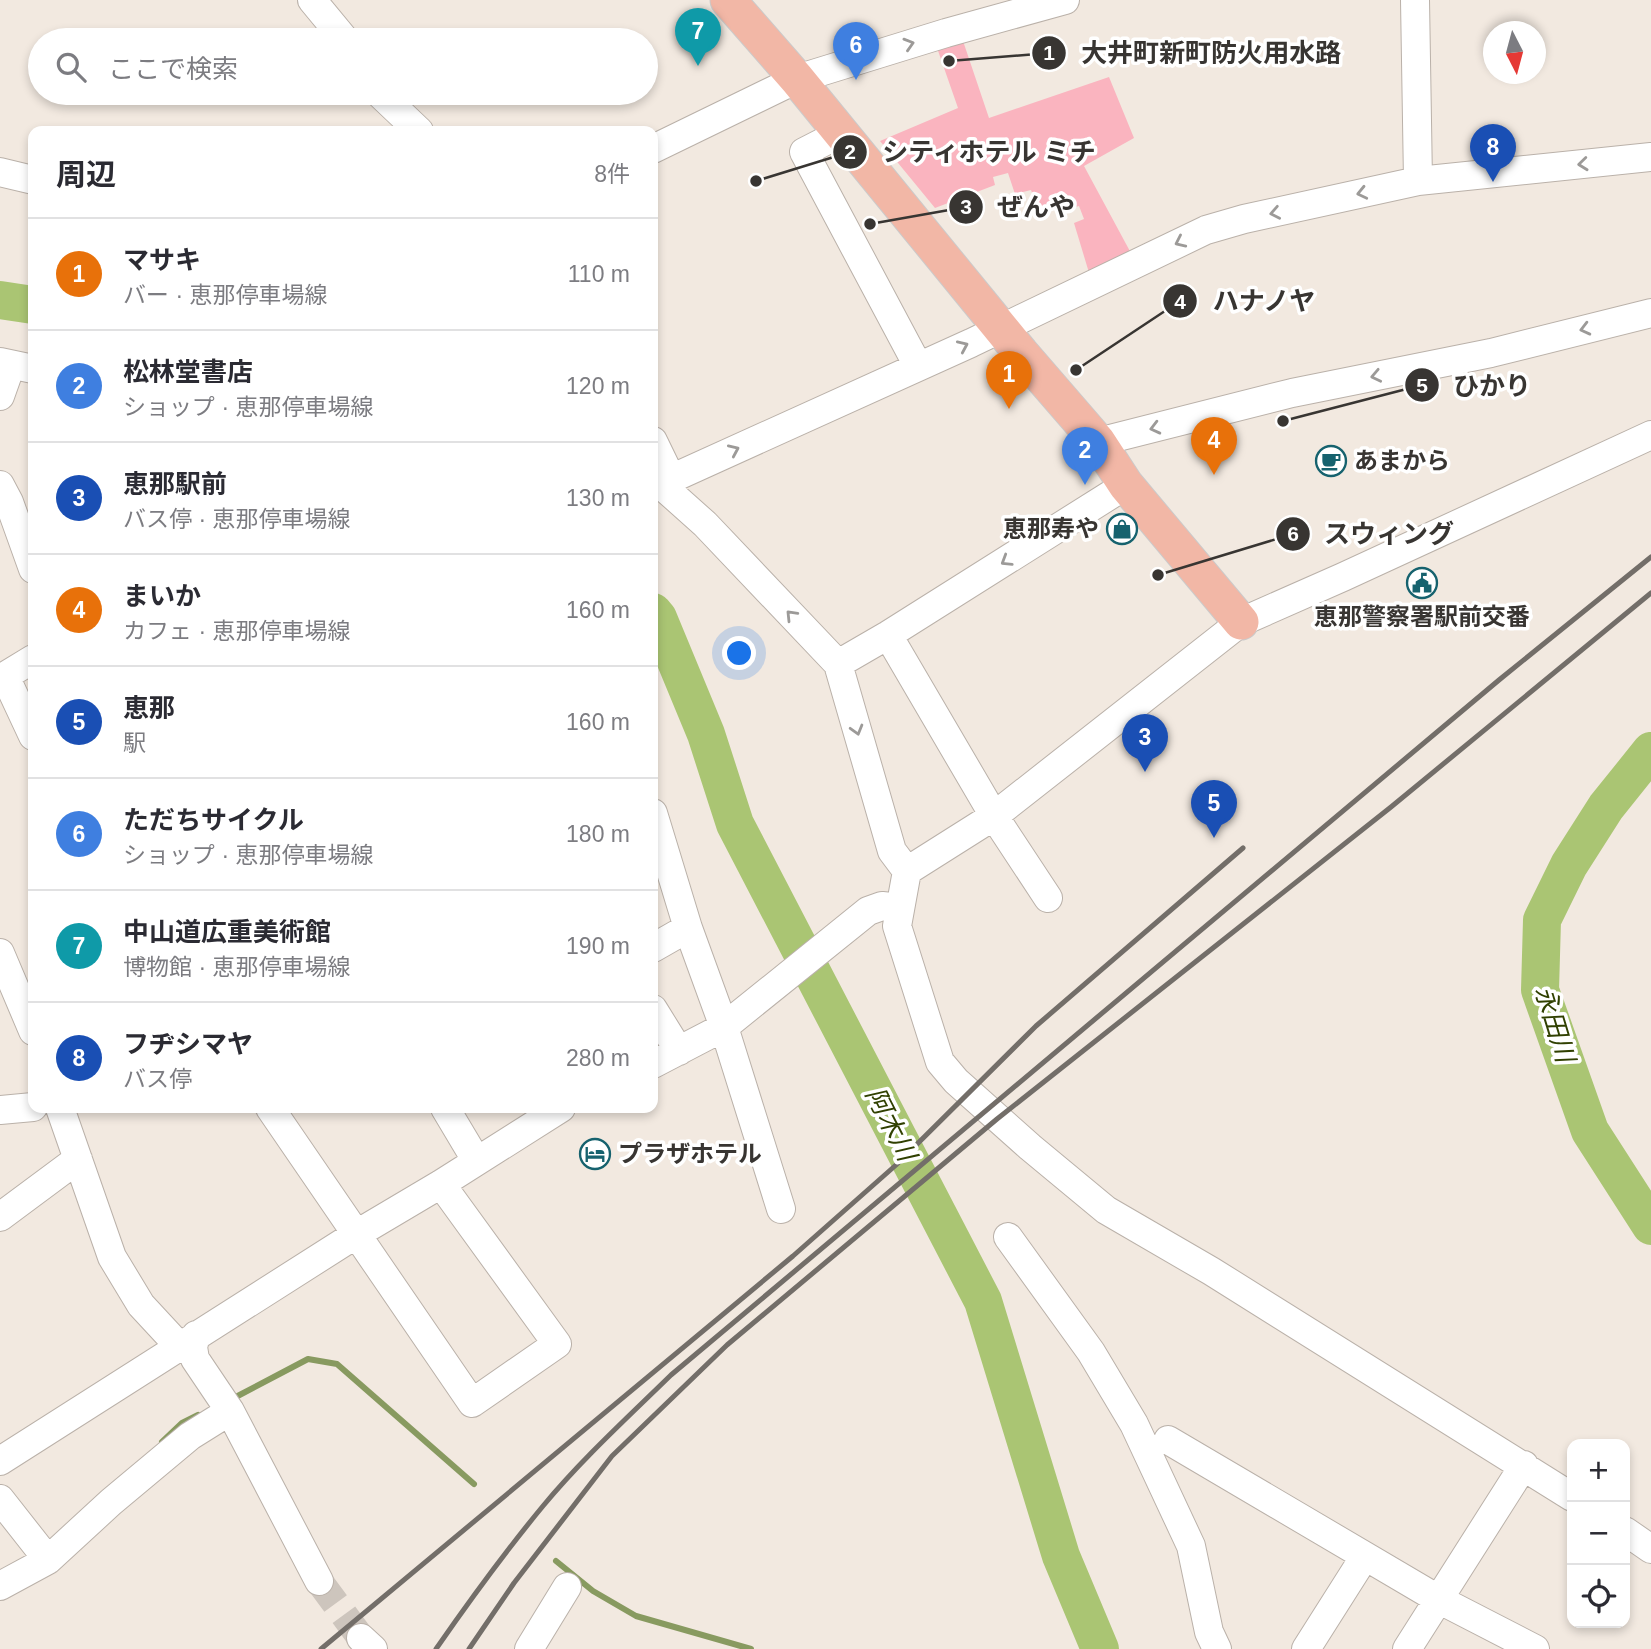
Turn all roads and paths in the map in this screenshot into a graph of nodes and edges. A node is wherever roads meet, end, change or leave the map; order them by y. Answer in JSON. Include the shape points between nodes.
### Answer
{"nodes":[{"id":1,"x":312,"y":0,"type":"edge"},
{"id":2,"x":728,"y":0,"type":"edge"},
{"id":3,"x":1065,"y":0,"type":"edge"},
{"id":4,"x":1415,"y":0,"type":"edge"},
{"id":5,"x":335,"y":28,"type":"edge"},
{"id":6,"x":797,"y":79,"type":"junction"},
{"id":7,"x":392,"y":105,"type":"edge"},
{"id":8,"x":414,"y":126,"type":"edge"},
{"id":9,"x":841,"y":133,"type":"junction"},
{"id":10,"x":658,"y":147,"type":"edge"},
{"id":11,"x":1651,"y":157,"type":"edge"},
{"id":12,"x":0,"y":172,"type":"edge"},
{"id":13,"x":28,"y":179,"type":"edge"},
{"id":14,"x":1418,"y":181,"type":"junction"},
{"id":15,"x":1651,"y":313,"type":"edge"},
{"id":16,"x":1001,"y":328,"type":"junction"},
{"id":17,"x":15,"y":365,"type":"edge"},
{"id":18,"x":918,"y":366,"type":"junction"},
{"id":19,"x":0,"y":396,"type":"edge"},
{"id":20,"x":1651,"y":435,"type":"edge"},
{"id":21,"x":1098,"y":442,"type":"junction"},
{"id":22,"x":658,"y":464,"type":"edge"},
{"id":23,"x":662,"y":482,"type":"edge"},
{"id":24,"x":0,"y":485,"type":"edge"},
{"id":25,"x":1126,"y":485,"type":"junction"},
{"id":26,"x":28,"y":555,"type":"edge"},
{"id":27,"x":1241,"y":622,"type":"junction"},
{"id":28,"x":888,"y":635,"type":"junction"},
{"id":29,"x":28,"y":662,"type":"edge"},
{"id":30,"x":838,"y":664,"type":"junction"},
{"id":31,"x":2,"y":678,"type":"edge"},
{"id":32,"x":28,"y":727,"type":"edge"},
{"id":33,"x":994,"y":816,"type":"junction"},
{"id":34,"x":658,"y":829,"type":"edge"},
{"id":35,"x":907,"y":871,"type":"junction"},
{"id":36,"x":1048,"y":898,"type":"dead end"},
{"id":37,"x":900,"y":908,"type":"junction"},
{"id":38,"x":688,"y":928,"type":"junction"},
{"id":39,"x":658,"y":945,"type":"edge"},
{"id":40,"x":0,"y":953,"type":"edge"},
{"id":41,"x":658,"y":1017,"type":"edge"},
{"id":42,"x":28,"y":1019,"type":"edge"},
{"id":43,"x":724,"y":1027,"type":"junction"},
{"id":44,"x":679,"y":1051,"type":"junction"},
{"id":45,"x":658,"y":1062,"type":"edge"},
{"id":46,"x":28,"y":1107,"type":"edge"},
{"id":47,"x":0,"y":1110,"type":"edge"},
{"id":48,"x":62,"y":1113,"type":"edge"},
{"id":49,"x":273,"y":1113,"type":"edge"},
{"id":50,"x":448,"y":1113,"type":"edge"},
{"id":51,"x":553,"y":1113,"type":"edge"},
{"id":52,"x":78,"y":1159,"type":"junction"},
{"id":53,"x":476,"y":1160,"type":"junction"},
{"id":54,"x":441,"y":1184,"type":"junction"},
{"id":55,"x":781,"y":1209,"type":"dead end"},
{"id":56,"x":0,"y":1217,"type":"edge"},
{"id":57,"x":355,"y":1235,"type":"junction"},
{"id":58,"x":1008,"y":1237,"type":"dead end"},
{"id":59,"x":187,"y":1340,"type":"junction"},
{"id":60,"x":225,"y":1402,"type":"junction"},
{"id":61,"x":1168,"y":1440,"type":"dead end"},
{"id":62,"x":0,"y":1461,"type":"edge"},
{"id":63,"x":1524,"y":1465,"type":"junction"},
{"id":64,"x":1567,"y":1494,"type":"edge"},
{"id":65,"x":0,"y":1499,"type":"edge"},
{"id":66,"x":1630,"y":1534,"type":"edge"},
{"id":67,"x":1651,"y":1549,"type":"edge"},
{"id":68,"x":1365,"y":1556,"type":"junction"},
{"id":69,"x":48,"y":1560,"type":"junction"},
{"id":70,"x":319,"y":1581,"type":"tunnel mouth"},
{"id":71,"x":0,"y":1586,"type":"edge"},
{"id":72,"x":567,"y":1587,"type":"dead end"},
{"id":73,"x":1438,"y":1599,"type":"junction"},
{"id":74,"x":529,"y":1649,"type":"edge"},
{"id":75,"x":1217,"y":1649,"type":"edge"},
{"id":76,"x":1306,"y":1649,"type":"edge"},
{"id":77,"x":1407,"y":1649,"type":"edge"},
{"id":78,"x":1535,"y":1649,"type":"edge"}],
"edges":[{"from":1,"to":5,"type":"street"},
{"from":2,"to":6,"type":"main road"},
{"from":6,"to":3,"type":"street","one_way":true},
{"from":4,"to":14,"type":"street"},
{"from":6,"to":9,"type":"main road"},
{"from":6,"to":10,"type":"street"},
{"from":7,"to":8,"type":"street"},
{"from":9,"to":16,"type":"main road"},
{"from":9,"to":18,"type":"street","via":[[804,152]]},
{"from":11,"to":14,"type":"street","one_way":true},
{"from":12,"to":13,"type":"street"},
{"from":14,"to":16,"type":"street","one_way":true,"via":[[1206,229]]},
{"from":15,"to":21,"type":"street","one_way":true,"via":[[1491,353],[1292,393]]},
{"from":18,"to":16,"type":"street","one_way":true},
{"from":16,"to":21,"type":"main road"},
{"from":17,"to":19,"type":"street"},
{"from":23,"to":18,"type":"street","one_way":true},
{"from":20,"to":27,"type":"street"},
{"from":21,"to":25,"type":"main road"},
{"from":22,"to":23,"type":"street"},
{"from":30,"to":23,"type":"street","one_way":true},
{"from":24,"to":26,"type":"street"},
{"from":25,"to":27,"type":"main road"},
{"from":25,"to":28,"type":"street","one_way":true},
{"from":27,"to":33,"type":"street"},
{"from":28,"to":30,"type":"street"},
{"from":28,"to":33,"type":"street"},
{"from":29,"to":31,"type":"street"},
{"from":30,"to":35,"type":"street","one_way":true,"via":[[892,851]]},
{"from":31,"to":32,"type":"street"},
{"from":33,"to":35,"type":"street"},
{"from":33,"to":36,"type":"street"},
{"from":34,"to":38,"type":"street"},
{"from":35,"to":37,"type":"street"},
{"from":37,"to":43,"type":"street","via":[[882,906],[868,911]]},
{"from":37,"to":63,"type":"street","via":[[897,926],[940,1062],[956,1081],[1106,1210]]},
{"from":38,"to":39,"type":"street"},
{"from":38,"to":43,"type":"street"},
{"from":40,"to":42,"type":"street"},
{"from":41,"to":44,"type":"street"},
{"from":43,"to":44,"type":"street"},
{"from":43,"to":55,"type":"street"},
{"from":44,"to":45,"type":"street"},
{"from":46,"to":47,"type":"street"},
{"from":48,"to":52,"type":"street"},
{"from":49,"to":57,"type":"street"},
{"from":50,"to":53,"type":"street"},
{"from":51,"to":53,"type":"street"},
{"from":52,"to":56,"type":"street"},
{"from":52,"to":59,"type":"street","via":[[111,1257],[141,1304]]},
{"from":53,"to":54,"type":"street"},
{"from":54,"to":57,"type":"street"},
{"from":54,"to":57,"type":"street","via":[[558,1344],[472,1403]]},
{"from":57,"to":59,"type":"street"},
{"from":58,"to":75,"type":"street","via":[[1091,1352],[1134,1424],[1191,1546],[1209,1632]]},
{"from":59,"to":60,"type":"street"},
{"from":59,"to":62,"type":"street"},
{"from":60,"to":69,"type":"street"},
{"from":60,"to":70,"type":"street"},
{"from":61,"to":68,"type":"street"},
{"from":63,"to":64,"type":"street"},
{"from":63,"to":73,"type":"street"},
{"from":65,"to":69,"type":"street"},
{"from":66,"to":67,"type":"street"},
{"from":68,"to":73,"type":"street"},
{"from":68,"to":76,"type":"street"},
{"from":69,"to":71,"type":"street"},
{"from":72,"to":74,"type":"street"},
{"from":73,"to":77,"type":"street"},
{"from":73,"to":78,"type":"street"}]}
